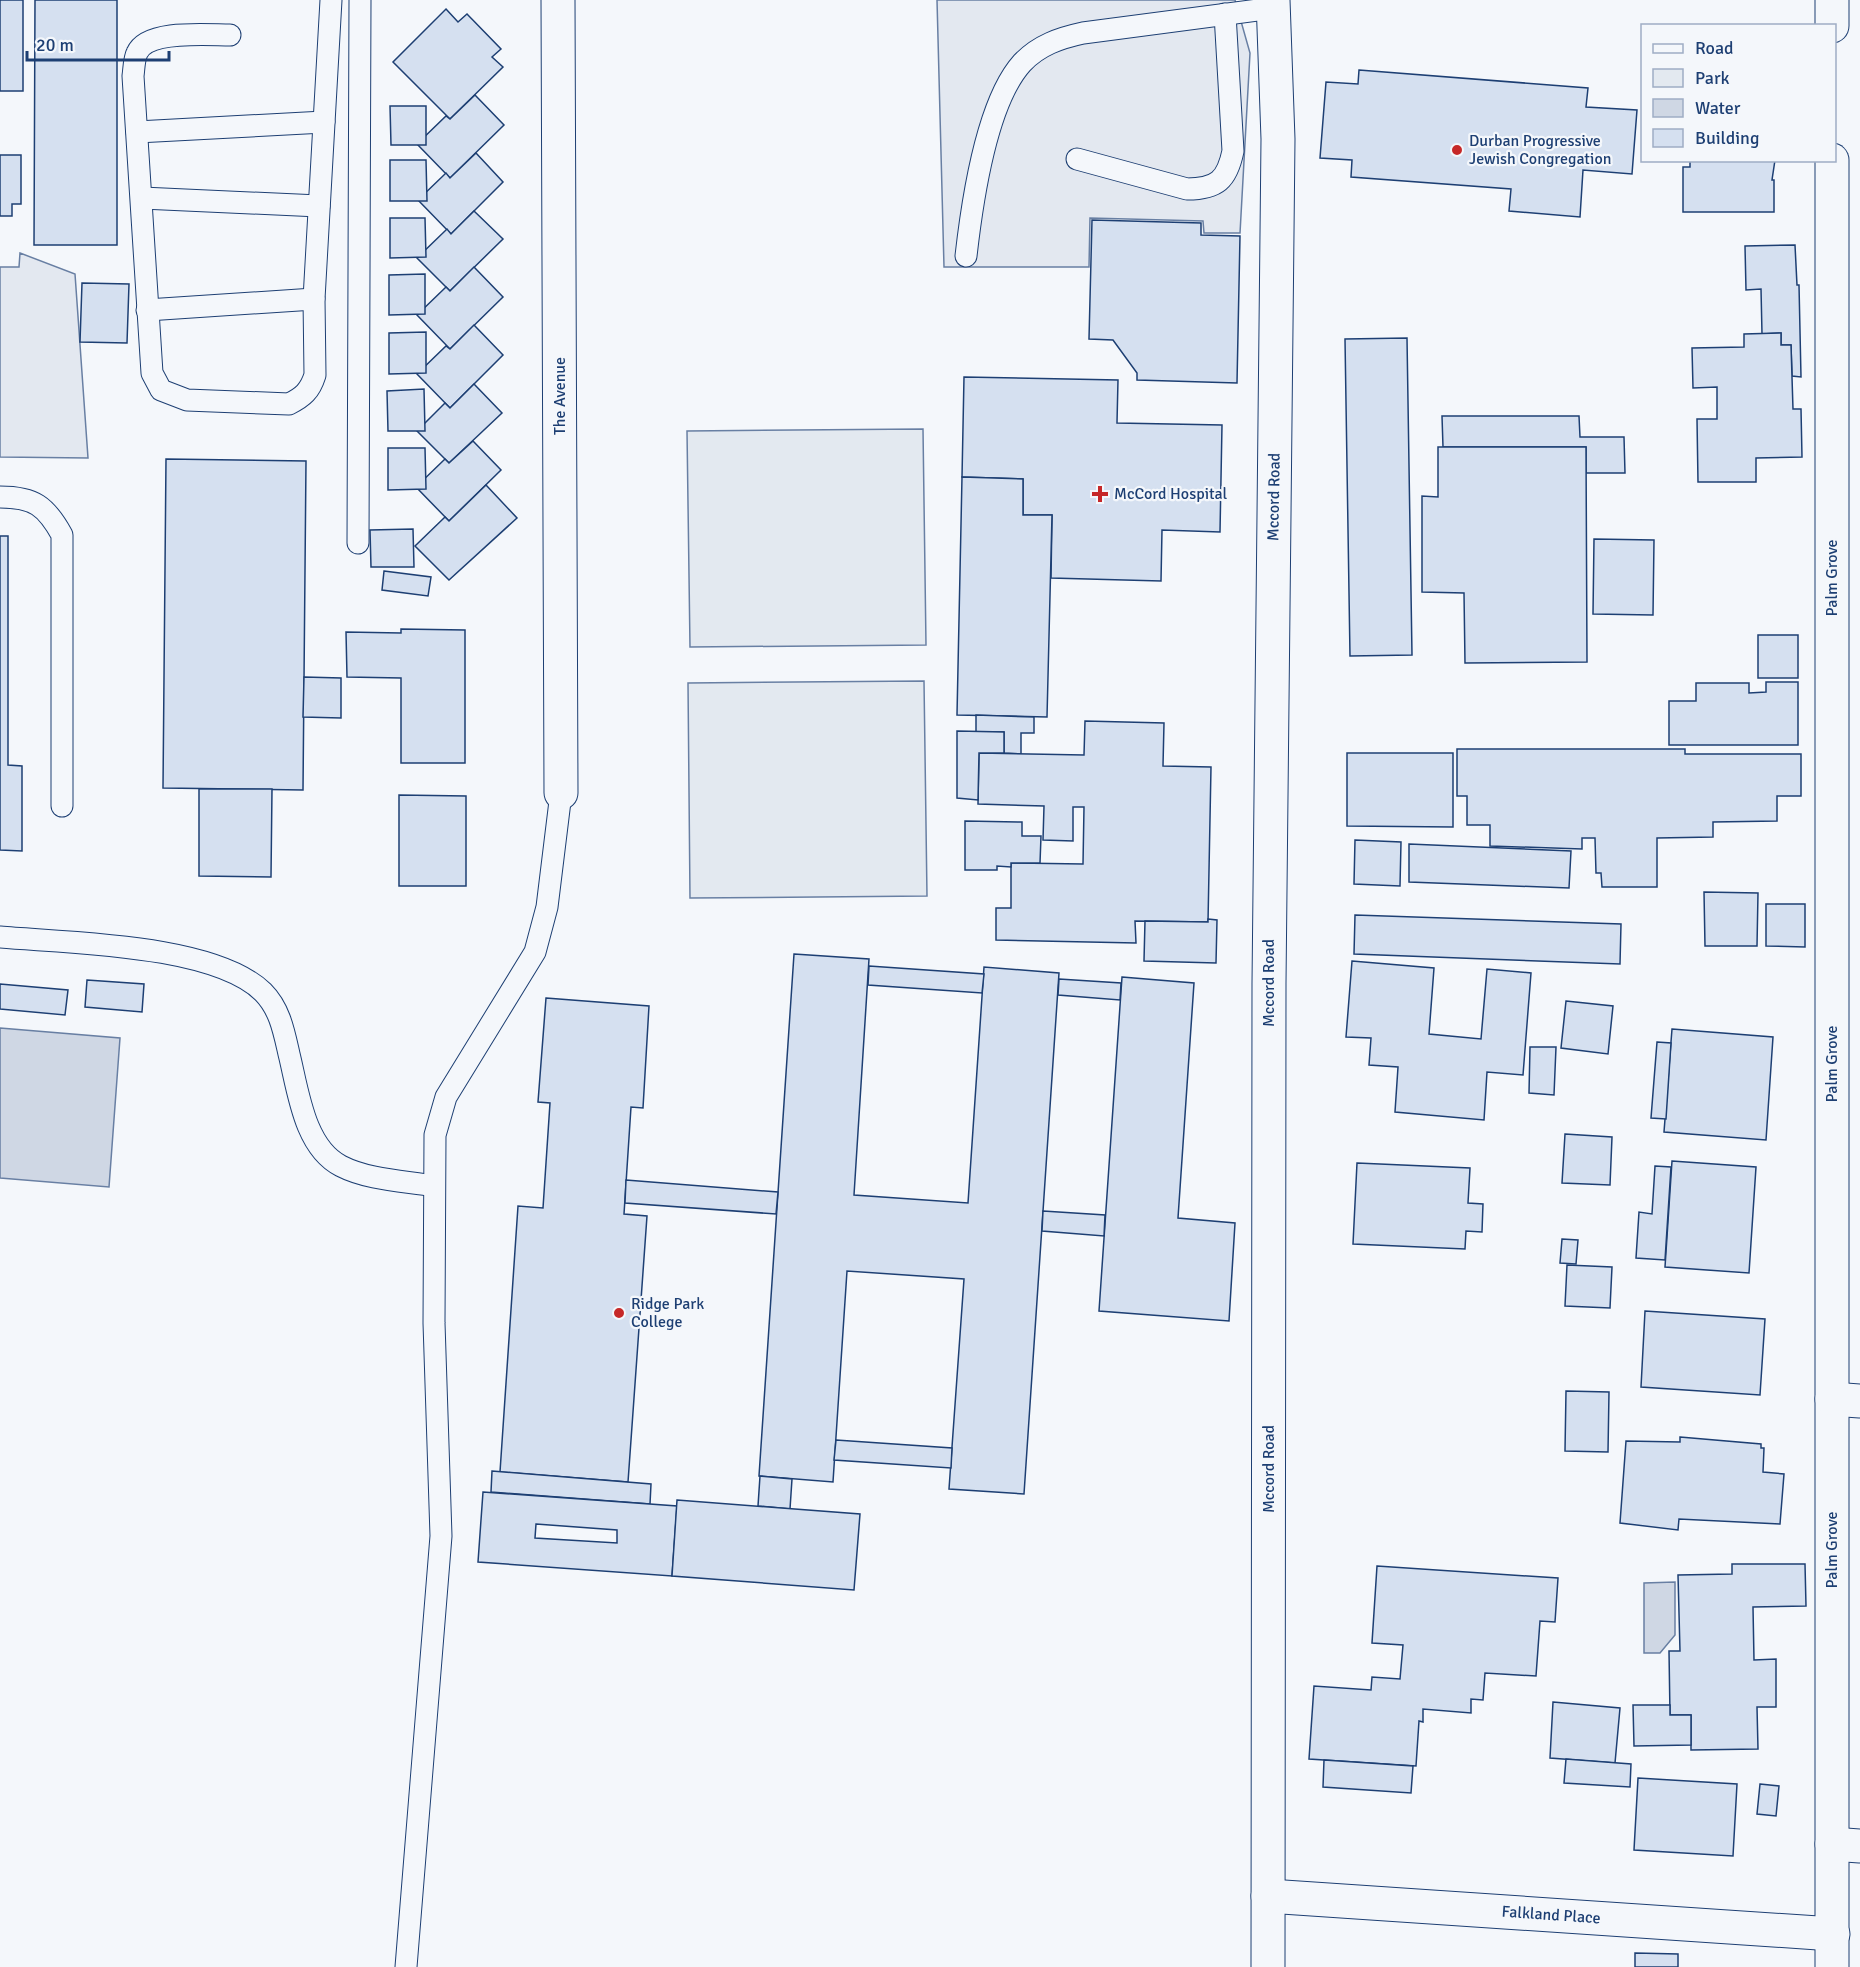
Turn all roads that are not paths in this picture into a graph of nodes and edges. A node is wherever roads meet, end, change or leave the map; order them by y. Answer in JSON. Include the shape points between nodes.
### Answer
{"nodes":[{"id":1,"x":332,"y":0,"type":"edge"},
{"id":2,"x":360,"y":0,"type":"edge"},
{"id":3,"x":558,"y":0,"type":"edge"},
{"id":4,"x":1832,"y":0,"type":"edge"},
{"id":5,"x":1273,"y":4,"type":"edge"},
{"id":6,"x":1225,"y":14,"type":"junction"},
{"id":7,"x":1832,"y":24,"type":"edge"},
{"id":8,"x":230,"y":35,"type":"dead end"},
{"id":9,"x":324,"y":122,"type":"junction"},
{"id":10,"x":137,"y":132,"type":"junction"},
{"id":11,"x":1077,"y":159,"type":"dead end"},
{"id":12,"x":1832,"y":162,"type":"edge"},
{"id":13,"x":142,"y":198,"type":"junction"},
{"id":14,"x":319,"y":207,"type":"junction"},
{"id":15,"x":966,"y":256,"type":"dead end"},
{"id":16,"x":314,"y":299,"type":"junction"},
{"id":17,"x":147,"y":310,"type":"junction"},
{"id":18,"x":0,"y":497,"type":"edge"},
{"id":19,"x":358,"y":543,"type":"dead end"},
{"id":20,"x":561,"y":793,"type":"joint"},
{"id":21,"x":62,"y":806,"type":"dead end"},
{"id":22,"x":0,"y":937,"type":"edge"},
{"id":23,"x":434,"y":1186,"type":"junction"},
{"id":24,"x":1846,"y":1400,"type":"edge"},
{"id":25,"x":1846,"y":1845,"type":"edge"},
{"id":26,"x":1268,"y":1896,"type":"junction"},
{"id":27,"x":1833,"y":1934,"type":"junction"},
{"id":28,"x":406,"y":1967,"type":"edge"},
{"id":29,"x":1268,"y":1967,"type":"edge"},
{"id":30,"x":1832,"y":1967,"type":"edge"}],
"edges":[{"from":1,"to":9,"type":"lane"},
{"from":2,"to":19,"type":"lane"},
{"from":3,"to":20,"type":"street","name":"The Avenue"},
{"from":4,"to":7,"type":"street"},
{"from":5,"to":6,"type":"lane"},
{"from":5,"to":26,"type":"street","name":"Mccord Road","via":[[1278,151],[1269,984]]},
{"from":6,"to":11,"type":"lane","via":[[1233,151],[1229,171],[1217,183],[1203,189],[1187,189]]},
{"from":6,"to":15,"type":"lane","via":[[1054,39],[1022,63],[1004,93],[987,139],[974,189]]},
{"from":8,"to":10,"type":"lane","via":[[148,40],[137,52],[133,76]]},
{"from":9,"to":10,"type":"lane"},
{"from":9,"to":14,"type":"lane"},
{"from":10,"to":13,"type":"lane"},
{"from":12,"to":24,"type":"street","name":"Palm Grove"},
{"from":13,"to":14,"type":"lane"},
{"from":13,"to":17,"type":"lane"},
{"from":14,"to":16,"type":"lane"},
{"from":16,"to":17,"type":"lane"},
{"from":16,"to":17,"type":"lane","via":[[315,375],[303,396],[289,404],[187,400],[161,390],[152,373]]},
{"from":18,"to":21,"type":"lane","via":[[20,497],[38,503],[62,535]]},
{"from":20,"to":23,"type":"lane","via":[[547,907],[535,952],[446,1097],[435,1135]]},
{"from":22,"to":23,"type":"lane","via":[[154,952],[238,975],[263,993],[281,1019],[299,1098],[322,1150],[340,1166]]},
{"from":23,"to":28,"type":"lane","via":[[441,1536]]},
{"from":24,"to":25,"type":"street","name":"Palm Grove"},
{"from":25,"to":27,"type":"street","name":"Palm Grove"},
{"from":26,"to":27,"type":"street","name":"Falkland Place"},
{"from":26,"to":29,"type":"street","name":"Mccord Road"},
{"from":27,"to":30,"type":"street","name":"Palm Grove"}]}
